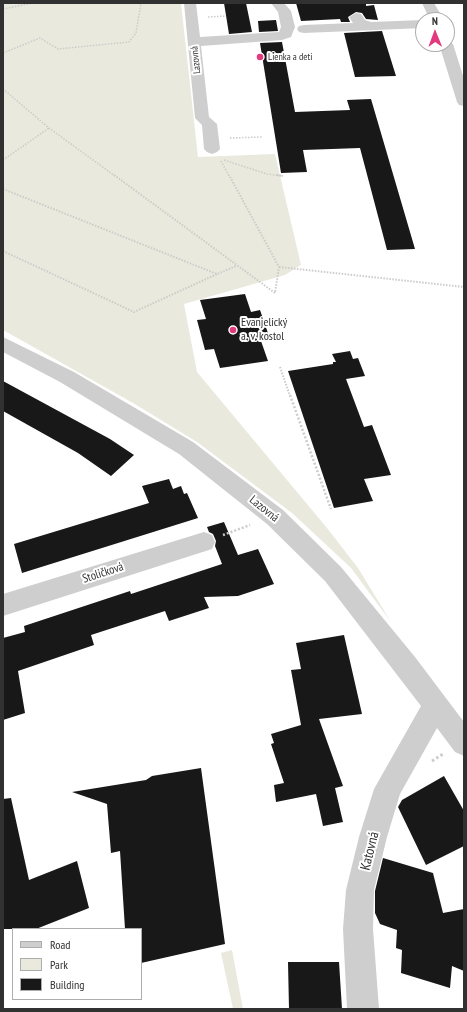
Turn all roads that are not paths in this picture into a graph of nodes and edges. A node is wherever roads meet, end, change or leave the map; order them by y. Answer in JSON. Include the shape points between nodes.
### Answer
{"nodes":[{"id":1,"x":190,"y":3,"type":"edge"},
{"id":2,"x":277,"y":3,"type":"edge"},
{"id":3,"x":428,"y":3,"type":"edge"},
{"id":4,"x":433,"y":12,"type":"edge"},
{"id":5,"x":356,"y":17,"type":"dead end"},
{"id":6,"x":415,"y":24,"type":"edge"},
{"id":7,"x":371,"y":26,"type":"junction"},
{"id":8,"x":304,"y":29,"type":"dead end"},
{"id":9,"x":194,"y":42,"type":"junction"},
{"id":10,"x":448,"y":52,"type":"edge"},
{"id":11,"x":464,"y":102,"type":"edge"},
{"id":12,"x":212,"y":149,"type":"dead end"},
{"id":13,"x":3,"y":344,"type":"edge"},
{"id":14,"x":204,"y":542,"type":"road end"},
{"id":15,"x":3,"y":605,"type":"edge"},
{"id":16,"x":435,"y":706,"type":"junction"},
{"id":17,"x":464,"y":742,"type":"edge"},
{"id":18,"x":363,"y":1009,"type":"edge"}],
"edges":[{"from":1,"to":9,"type":"street","name":"Lazovná"},
{"from":2,"to":9,"type":"street","via":[[284,12],[288,27],[286,34],[282,36]]},
{"from":3,"to":4,"type":"street"},
{"from":5,"to":7,"type":"street","via":[[360,23]]},
{"from":6,"to":7,"type":"street"},
{"from":7,"to":8,"type":"street"},
{"from":9,"to":12,"type":"street","name":"Lazovná","via":[[202,118],[209,124]]},
{"from":10,"to":11,"type":"street"},
{"from":13,"to":16,"type":"street","name":"Lazovná","via":[[93,392],[186,448],[275,517],[333,574],[397,653]]},
{"from":14,"to":15,"type":"street","name":"Stoličková"},
{"from":16,"to":17,"type":"street","name":"Lazovná"},
{"from":16,"to":18,"type":"street","name":"Katovná","via":[[388,789],[360,890],[358,929]]}]}
